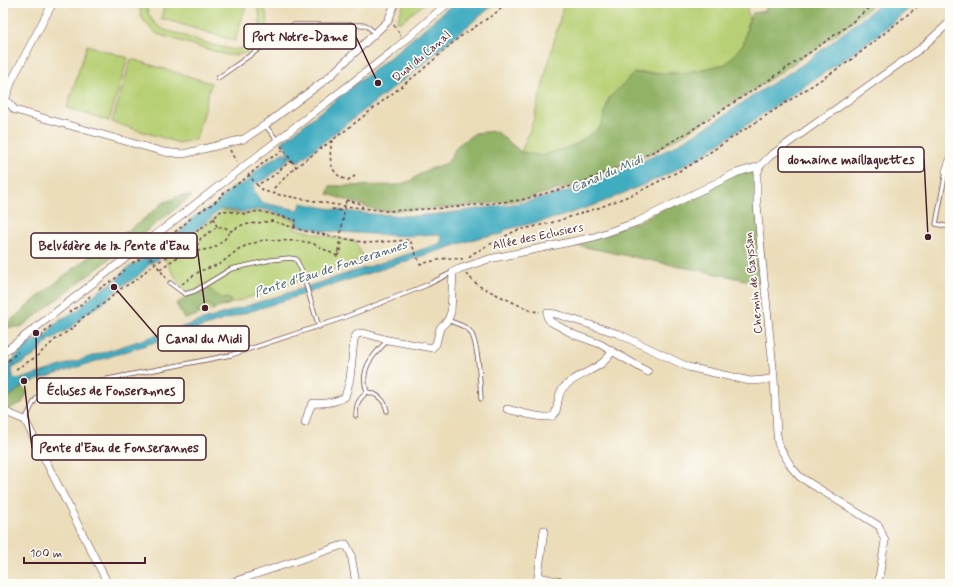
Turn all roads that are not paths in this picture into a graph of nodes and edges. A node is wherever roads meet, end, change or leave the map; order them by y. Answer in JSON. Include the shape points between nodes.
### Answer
{"nodes":[{"id":1,"x":54,"y":3,"type":"edge"},
{"id":2,"x":395,"y":3,"type":"edge"},
{"id":3,"x":448,"y":3,"type":"edge"},
{"id":4,"x":950,"y":22,"type":"edge"},
{"id":5,"x":375,"y":33,"type":"junction"},
{"id":6,"x":218,"y":78,"type":"dead end"},
{"id":7,"x":4,"y":103,"type":"edge"},
{"id":8,"x":266,"y":125,"type":"junction"},
{"id":9,"x":277,"y":141,"type":"junction"},
{"id":10,"x":950,"y":160,"type":"edge"},
{"id":11,"x":760,"y":166,"type":"junction"},
{"id":12,"x":948,"y":171,"type":"edge"},
{"id":13,"x":950,"y":227,"type":"edge"},
{"id":14,"x":456,"y":270,"type":"junction"},
{"id":15,"x":170,"y":282,"type":"dead end"},
{"id":16,"x":448,"y":320,"type":"junction"},
{"id":17,"x":319,"y":327,"type":"junction"},
{"id":18,"x":388,"y":340,"type":"junction"},
{"id":19,"x":612,"y":351,"type":"junction"},
{"id":20,"x":3,"y":353,"type":"edge"},
{"id":21,"x":648,"y":372,"type":"dead end"},
{"id":22,"x":774,"y":378,"type":"junction"},
{"id":23,"x":367,"y":392,"type":"junction"},
{"id":24,"x":481,"y":399,"type":"dead end"},
{"id":25,"x":507,"y":409,"type":"dead end"},
{"id":26,"x":387,"y":411,"type":"dead end"},
{"id":27,"x":3,"y":412,"type":"edge"},
{"id":28,"x":356,"y":416,"type":"dead end"},
{"id":29,"x":25,"y":420,"type":"junction"},
{"id":30,"x":305,"y":423,"type":"dead end"},
{"id":31,"x":544,"y":530,"type":"dead end"},
{"id":32,"x":537,"y":580,"type":"edge"},
{"id":33,"x":108,"y":584,"type":"edge"},
{"id":34,"x":119,"y":584,"type":"edge"},
{"id":35,"x":227,"y":584,"type":"edge"},
{"id":36,"x":356,"y":584,"type":"edge"},
{"id":37,"x":571,"y":584,"type":"edge"},
{"id":38,"x":878,"y":584,"type":"edge"}],
"edges":[{"from":1,"to":7,"type":"street","via":[[13,78]]},
{"from":2,"to":5,"type":"street","via":[[388,21]]},
{"from":3,"to":9,"type":"street"},
{"from":4,"to":11,"type":"street","via":[[920,49],[770,156]]},
{"from":5,"to":6,"type":"lane","via":[[366,25],[293,26]]},
{"from":5,"to":8,"type":"street","via":[[328,78]]},
{"from":7,"to":8,"type":"street","via":[[15,110],[174,154],[244,139]]},
{"from":8,"to":9,"type":"lane"},
{"from":9,"to":20,"type":"street"},
{"from":10,"to":12,"type":"street"},
{"from":11,"to":14,"type":"street","name":"Allée des Eclusiers","via":[[736,173],[637,222],[601,235],[489,259]]},
{"from":11,"to":22,"type":"street","name":"Chemin de Bayssan","via":[[756,175],[757,204]]},
{"from":12,"to":13,"type":"lane","via":[[936,224]]},
{"from":14,"to":16,"type":"street"},
{"from":14,"to":17,"type":"lane","name":"Allée des Eclusiers","via":[[427,285]]},
{"from":15,"to":17,"type":"lane","via":[[185,294],[195,291],[231,269],[272,260],[296,259]]},
{"from":16,"to":18,"type":"street","via":[[440,328],[436,344],[432,348]]},
{"from":16,"to":24,"type":"lane","via":[[470,330],[480,370]]},
{"from":17,"to":29,"type":"lane","name":"Allée des Eclusiers","via":[[232,355],[46,391],[35,399]]},
{"from":18,"to":23,"type":"lane","via":[[370,360],[364,384]]},
{"from":18,"to":30,"type":"street","via":[[361,333],[356,335],[345,397],[337,402],[313,403],[308,410]]},
{"from":19,"to":21,"type":"street"},
{"from":19,"to":22,"type":"street","via":[[551,322],[547,313],[619,334],[688,367],[750,381]]},
{"from":19,"to":25,"type":"street","via":[[602,363],[573,379],[563,388],[558,394],[556,413],[552,416],[545,418]]},
{"from":22,"to":38,"type":"street","name":"Chemin de Bayssan","via":[[778,444],[792,468],[800,477],[879,526],[886,541]]},
{"from":23,"to":26,"type":"lane","via":[[380,398],[386,404]]},
{"from":23,"to":28,"type":"lane","via":[[356,406]]},
{"from":27,"to":29,"type":"street"},
{"from":29,"to":33,"type":"street"},
{"from":31,"to":32,"type":"street"},
{"from":32,"to":37,"type":"street"},
{"from":33,"to":34,"type":"street"},
{"from":35,"to":36,"type":"street","via":[[346,544],[351,554]]}]}
